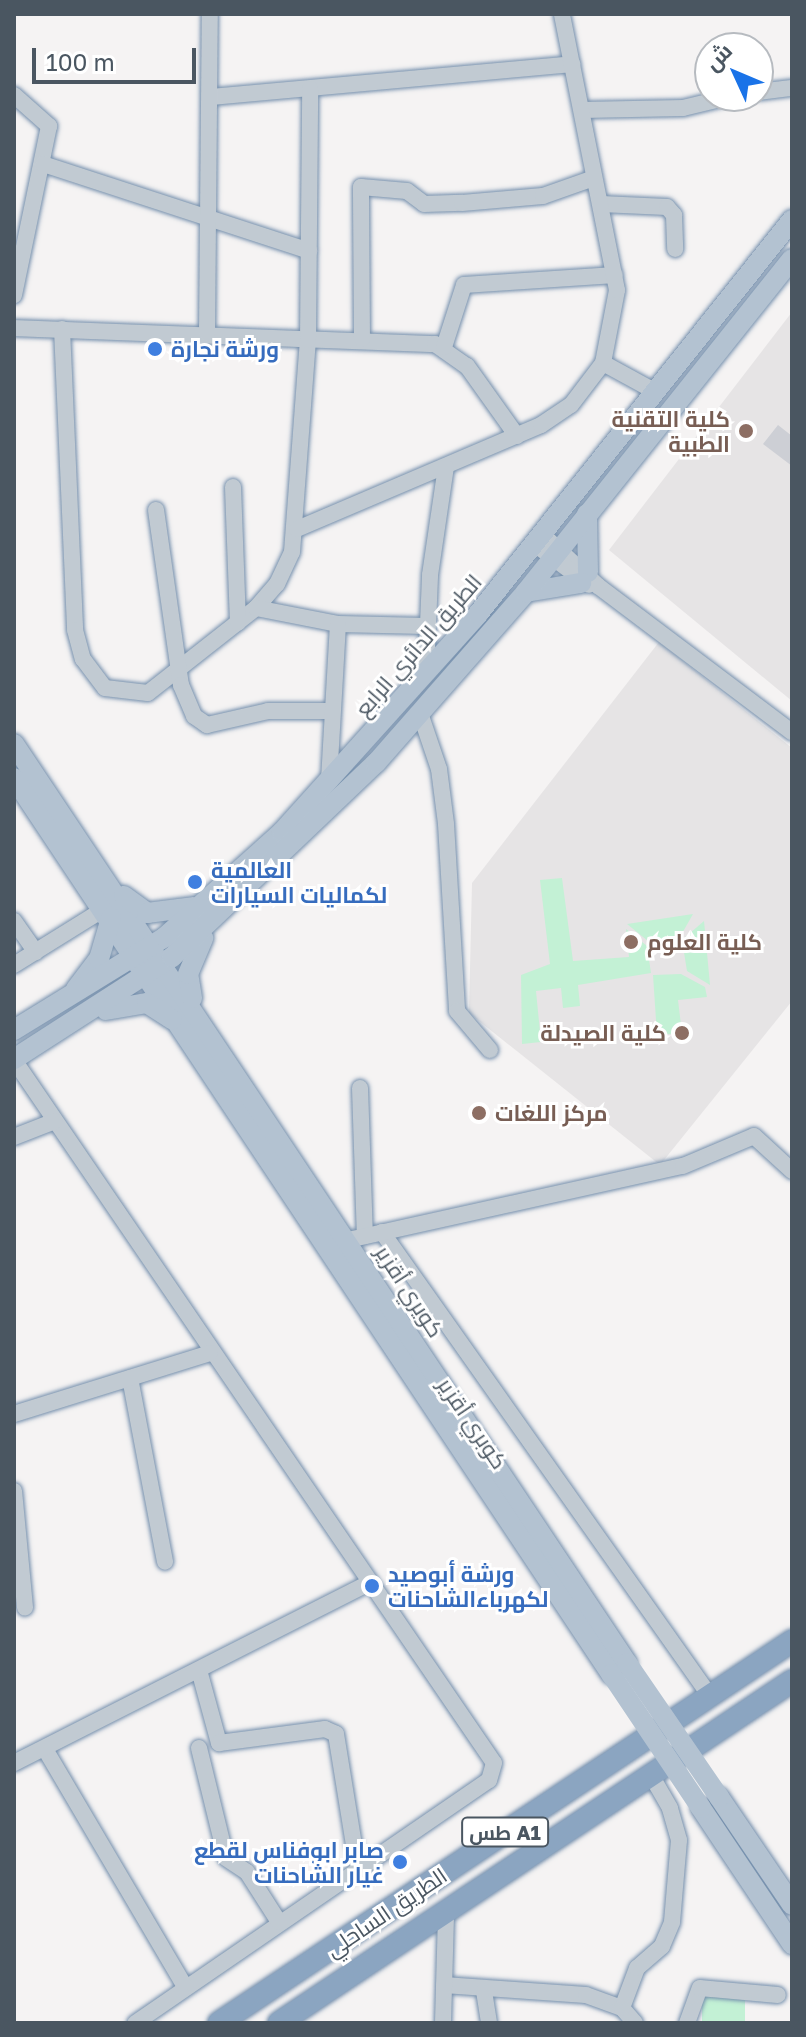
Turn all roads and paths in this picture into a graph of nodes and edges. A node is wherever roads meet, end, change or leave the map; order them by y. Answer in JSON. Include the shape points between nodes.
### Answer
{"nodes":[{"id":1,"x":210,"y":14,"type":"edge"},
{"id":2,"x":562,"y":14,"type":"edge"},
{"id":3,"x":572,"y":64,"type":"junction"},
{"id":4,"x":310,"y":89,"type":"junction"},
{"id":5,"x":14,"y":95,"type":"edge"},
{"id":6,"x":211,"y":97,"type":"junction"},
{"id":7,"x":694,"y":105,"type":"edge"},
{"id":8,"x":582,"y":110,"type":"junction"},
{"id":9,"x":43,"y":164,"type":"junction"},
{"id":10,"x":594,"y":178,"type":"junction"},
{"id":11,"x":601,"y":204,"type":"junction"},
{"id":12,"x":207,"y":215,"type":"junction"},
{"id":13,"x":792,"y":220,"type":"edge"},
{"id":14,"x":675,"y":249,"type":"dead end"},
{"id":15,"x":309,"y":251,"type":"junction"},
{"id":16,"x":792,"y":259,"type":"edge"},
{"id":17,"x":615,"y":275,"type":"junction"},
{"id":18,"x":14,"y":295,"type":"edge"},
{"id":19,"x":14,"y":328,"type":"edge"},
{"id":20,"x":62,"y":329,"type":"junction"},
{"id":21,"x":207,"y":333,"type":"junction"},
{"id":22,"x":362,"y":339,"type":"junction"},
{"id":23,"x":308,"y":340,"type":"junction"},
{"id":24,"x":444,"y":347,"type":"junction"},
{"id":25,"x":603,"y":363,"type":"junction"},
{"id":26,"x":656,"y":392,"type":"junction"},
{"id":27,"x":517,"y":436,"type":"junction"},
{"id":28,"x":446,"y":467,"type":"junction"},
{"id":29,"x":233,"y":487,"type":"dead end"},
{"id":30,"x":156,"y":510,"type":"dead end"},
{"id":31,"x":587,"y":514,"type":"junction"},
{"id":32,"x":297,"y":529,"type":"junction"},
{"id":33,"x":540,"y":540,"type":"junction"},
{"id":34,"x":556,"y":554,"type":"junction"},
{"id":35,"x":589,"y":581,"type":"junction"},
{"id":36,"x":526,"y":592,"type":"junction"},
{"id":37,"x":256,"y":608,"type":"junction"},
{"id":38,"x":238,"y":623,"type":"junction"},
{"id":39,"x":338,"y":624,"type":"junction"},
{"id":40,"x":426,"y":626,"type":"junction"},
{"id":41,"x":426,"y":672,"type":"junction"},
{"id":42,"x":179,"y":674,"type":"junction"},
{"id":43,"x":329,"y":711,"type":"junction"},
{"id":44,"x":420,"y":713,"type":"junction"},
{"id":45,"x":792,"y":732,"type":"edge"},
{"id":46,"x":14,"y":744,"type":"edge"},
{"id":47,"x":329,"y":780,"type":"junction"},
{"id":48,"x":17,"y":788,"type":"edge"},
{"id":49,"x":104,"y":879,"type":"junction"},
{"id":50,"x":214,"y":895,"type":"junction"},
{"id":51,"x":108,"y":914,"type":"junction"},
{"id":52,"x":214,"y":920,"type":"junction"},
{"id":53,"x":14,"y":921,"type":"edge"},
{"id":54,"x":36,"y":952,"type":"junction"},
{"id":55,"x":144,"y":952,"type":"junction"},
{"id":56,"x":14,"y":965,"type":"edge"},
{"id":57,"x":156,"y":970,"type":"junction"},
{"id":58,"x":59,"y":1006,"type":"junction"},
{"id":59,"x":79,"y":1019,"type":"junction"},
{"id":60,"x":196,"y":1029,"type":"junction"},
{"id":61,"x":14,"y":1030,"type":"edge"},
{"id":62,"x":490,"y":1050,"type":"dead end"},
{"id":63,"x":14,"y":1059,"type":"edge"},
{"id":64,"x":360,"y":1088,"type":"dead end"},
{"id":65,"x":55,"y":1121,"type":"junction"},
{"id":66,"x":14,"y":1137,"type":"edge"},
{"id":67,"x":792,"y":1171,"type":"edge"},
{"id":68,"x":382,"y":1232,"type":"junction"},
{"id":69,"x":356,"y":1238,"type":"junction"},
{"id":70,"x":210,"y":1353,"type":"junction"},
{"id":71,"x":130,"y":1378,"type":"junction"},
{"id":72,"x":14,"y":1414,"type":"edge"},
{"id":73,"x":14,"y":1491,"type":"edge"},
{"id":74,"x":165,"y":1562,"type":"dead end"},
{"id":75,"x":371,"y":1582,"type":"junction"},
{"id":76,"x":25,"y":1607,"type":"dead end"},
{"id":77,"x":792,"y":1641,"type":"edge"},
{"id":78,"x":619,"y":1668,"type":"junction"},
{"id":79,"x":199,"y":1670,"type":"junction"},
{"id":80,"x":792,"y":1681,"type":"edge"},
{"id":81,"x":710,"y":1696,"type":"junction"},
{"id":82,"x":199,"y":1748,"type":"dead end"},
{"id":83,"x":45,"y":1749,"type":"junction"},
{"id":84,"x":14,"y":1763,"type":"edge"},
{"id":85,"x":652,"y":1777,"type":"junction"},
{"id":86,"x":364,"y":1865,"type":"junction"},
{"id":87,"x":792,"y":1905,"type":"edge"},
{"id":88,"x":446,"y":1913,"type":"junction"},
{"id":89,"x":279,"y":1922,"type":"junction"},
{"id":90,"x":792,"y":1944,"type":"edge"},
{"id":91,"x":444,"y":1985,"type":"junction"},
{"id":92,"x":186,"y":1988,"type":"junction"},
{"id":93,"x":484,"y":1991,"type":"junction"},
{"id":94,"x":778,"y":1995,"type":"dead end"},
{"id":95,"x":622,"y":2008,"type":"junction"},
{"id":96,"x":135,"y":2023,"type":"edge"},
{"id":97,"x":219,"y":2023,"type":"edge"},
{"id":98,"x":279,"y":2023,"type":"edge"},
{"id":99,"x":443,"y":2023,"type":"edge"},
{"id":100,"x":489,"y":2023,"type":"edge"},
{"id":101,"x":635,"y":2023,"type":"edge"},
{"id":102,"x":687,"y":2023,"type":"edge"}],
"edges":[{"from":1,"to":6,"type":"street"},
{"from":2,"to":3,"type":"street"},
{"from":3,"to":4,"type":"street"},
{"from":3,"to":8,"type":"street"},
{"from":4,"to":6,"type":"street"},
{"from":4,"to":15,"type":"street"},
{"from":5,"to":9,"type":"street","via":[[46,118]]},
{"from":6,"to":12,"type":"street"},
{"from":7,"to":8,"type":"street"},
{"from":8,"to":10,"type":"street"},
{"from":9,"to":12,"type":"street"},
{"from":9,"to":18,"type":"street"},
{"from":10,"to":11,"type":"street"},
{"from":10,"to":22,"type":"street","via":[[543,196],[462,203],[424,204],[407,191],[361,187]]},
{"from":11,"to":14,"type":"street","via":[[667,207],[674,215]]},
{"from":11,"to":17,"type":"street"},
{"from":12,"to":15,"type":"street"},
{"from":12,"to":21,"type":"street"},
{"from":13,"to":26,"type":"main road","name":"الطريق الدائري الرابع"},
{"from":15,"to":23,"type":"street"},
{"from":16,"to":31,"type":"main road","name":"الطريق الدائري الرابع"},
{"from":17,"to":24,"type":"street","via":[[464,285]]},
{"from":17,"to":25,"type":"street","via":[[616,315]]},
{"from":19,"to":20,"type":"street"},
{"from":20,"to":21,"type":"street"},
{"from":20,"to":42,"type":"street","via":[[73,602],[83,659],[105,688],[132,696]]},
{"from":21,"to":23,"type":"street"},
{"from":22,"to":23,"type":"street"},
{"from":22,"to":24,"type":"street"},
{"from":23,"to":32,"type":"street"},
{"from":24,"to":27,"type":"street","via":[[467,366]]},
{"from":25,"to":26,"type":"street"},
{"from":25,"to":27,"type":"street","via":[[571,405]]},
{"from":26,"to":33,"type":"main road","name":"الطريق الدائري الرابع"},
{"from":27,"to":28,"type":"street"},
{"from":28,"to":32,"type":"street"},
{"from":28,"to":40,"type":"street"},
{"from":29,"to":38,"type":"street"},
{"from":30,"to":42,"type":"street"},
{"from":31,"to":34,"type":"main road","name":"الطريق الدائري الرابع"},
{"from":31,"to":35,"type":"main road"},
{"from":32,"to":37,"type":"street","via":[[285,573]]},
{"from":33,"to":34,"type":"street"},
{"from":33,"to":41,"type":"main road","name":"الطريق الدائري الرابع"},
{"from":34,"to":35,"type":"street"},
{"from":34,"to":36,"type":"main road","name":"الطريق الدائري الرابع"},
{"from":35,"to":36,"type":"main road"},
{"from":35,"to":45,"type":"street"},
{"from":36,"to":44,"type":"main road","name":"الطريق الدائري الرابع"},
{"from":37,"to":38,"type":"street"},
{"from":37,"to":39,"type":"street"},
{"from":38,"to":42,"type":"street"},
{"from":39,"to":40,"type":"street"},
{"from":39,"to":43,"type":"street"},
{"from":40,"to":41,"type":"street"},
{"from":41,"to":47,"type":"main road","name":"الطريق الدائري الرابع"},
{"from":42,"to":43,"type":"street","via":[[188,708],[207,725],[268,711]]},
{"from":43,"to":47,"type":"street"},
{"from":44,"to":52,"type":"main road","name":"الطريق الدائري الرابع"},
{"from":44,"to":62,"type":"street","via":[[439,769],[446,824],[457,1011]]},
{"from":46,"to":49,"type":"main road"},
{"from":47,"to":50,"type":"main road","name":"الطريق الدائري الرابع"},
{"from":48,"to":51,"type":"main road"},
{"from":49,"to":50,"type":"main road","via":[[155,915],[192,908]]},
{"from":49,"to":55,"type":"main road"},
{"from":50,"to":55,"type":"main road","name":"الطريق الدائري الرابع"},
{"from":51,"to":54,"type":"street"},
{"from":51,"to":55,"type":"main road"},
{"from":51,"to":58,"type":"main road","via":[[99,959]]},
{"from":52,"to":57,"type":"main road","name":"الطريق الدائري الرابع"},
{"from":52,"to":60,"type":"main road","via":[[188,974]]},
{"from":53,"to":54,"type":"street"},
{"from":54,"to":56,"type":"street"},
{"from":55,"to":57,"type":"main road","name":"كوبري أقزير"},
{"from":55,"to":58,"type":"main road","name":"الطريق الدائري الرابع"},
{"from":57,"to":59,"type":"main road","name":"الطريق الدائري الرابع"},
{"from":57,"to":60,"type":"main road","name":"كوبري أقزير"},
{"from":58,"to":61,"type":"main road","name":"الطريق الدائري الرابع"},
{"from":59,"to":60,"type":"main road","via":[[147,1003]]},
{"from":59,"to":63,"type":"main road","name":"الطريق الدائري الرابع"},
{"from":60,"to":69,"type":"main road","name":"كويري أقزير"},
{"from":60,"to":78,"type":"main road","name":"كوبري أقزير"},
{"from":63,"to":65,"type":"street"},
{"from":64,"to":69,"type":"street"},
{"from":65,"to":66,"type":"street"},
{"from":65,"to":70,"type":"street"},
{"from":67,"to":68,"type":"street","via":[[754,1136],[683,1166]]},
{"from":68,"to":69,"type":"street"},
{"from":68,"to":81,"type":"street"},
{"from":69,"to":78,"type":"main road","name":"كويري أقزير"},
{"from":70,"to":71,"type":"street"},
{"from":70,"to":75,"type":"street"},
{"from":71,"to":72,"type":"street"},
{"from":71,"to":74,"type":"street"},
{"from":73,"to":76,"type":"street"},
{"from":75,"to":79,"type":"street"},
{"from":75,"to":86,"type":"street","via":[[494,1771]]},
{"from":77,"to":81,"type":"highway","name":"الطريق الساحلي","number":"طس A1"},
{"from":78,"to":87,"type":"main road","bridge":true,"via":[[719,1797]]},
{"from":78,"to":90,"type":"main road","bridge":true,"via":[[701,1808]]},
{"from":79,"to":83,"type":"street"},
{"from":79,"to":86,"type":"street","via":[[219,1743],[325,1729],[336,1734],[354,1845]]},
{"from":80,"to":85,"type":"highway","name":"الطريق الساحلي"},
{"from":81,"to":97,"type":"highway","name":"الطريق الساحلي","number":"طس A1"},
{"from":82,"to":89,"type":"street","via":[[226,1858],[247,1872]]},
{"from":83,"to":84,"type":"street"},
{"from":83,"to":92,"type":"street"},
{"from":85,"to":88,"type":"highway","name":"الطريق الساحلي"},
{"from":85,"to":95,"type":"street","via":[[670,1808],[679,1840],[672,1922],[662,1946],[637,1968]]},
{"from":86,"to":89,"type":"street"},
{"from":88,"to":91,"type":"street"},
{"from":88,"to":98,"type":"highway","name":"الطريق الساحلي"},
{"from":89,"to":92,"type":"street"},
{"from":91,"to":93,"type":"street"},
{"from":91,"to":99,"type":"street"},
{"from":92,"to":96,"type":"street"},
{"from":93,"to":95,"type":"street","via":[[560,1990]]},
{"from":93,"to":100,"type":"street"},
{"from":94,"to":102,"type":"street","via":[[700,1988]]},
{"from":95,"to":101,"type":"street"}]}
